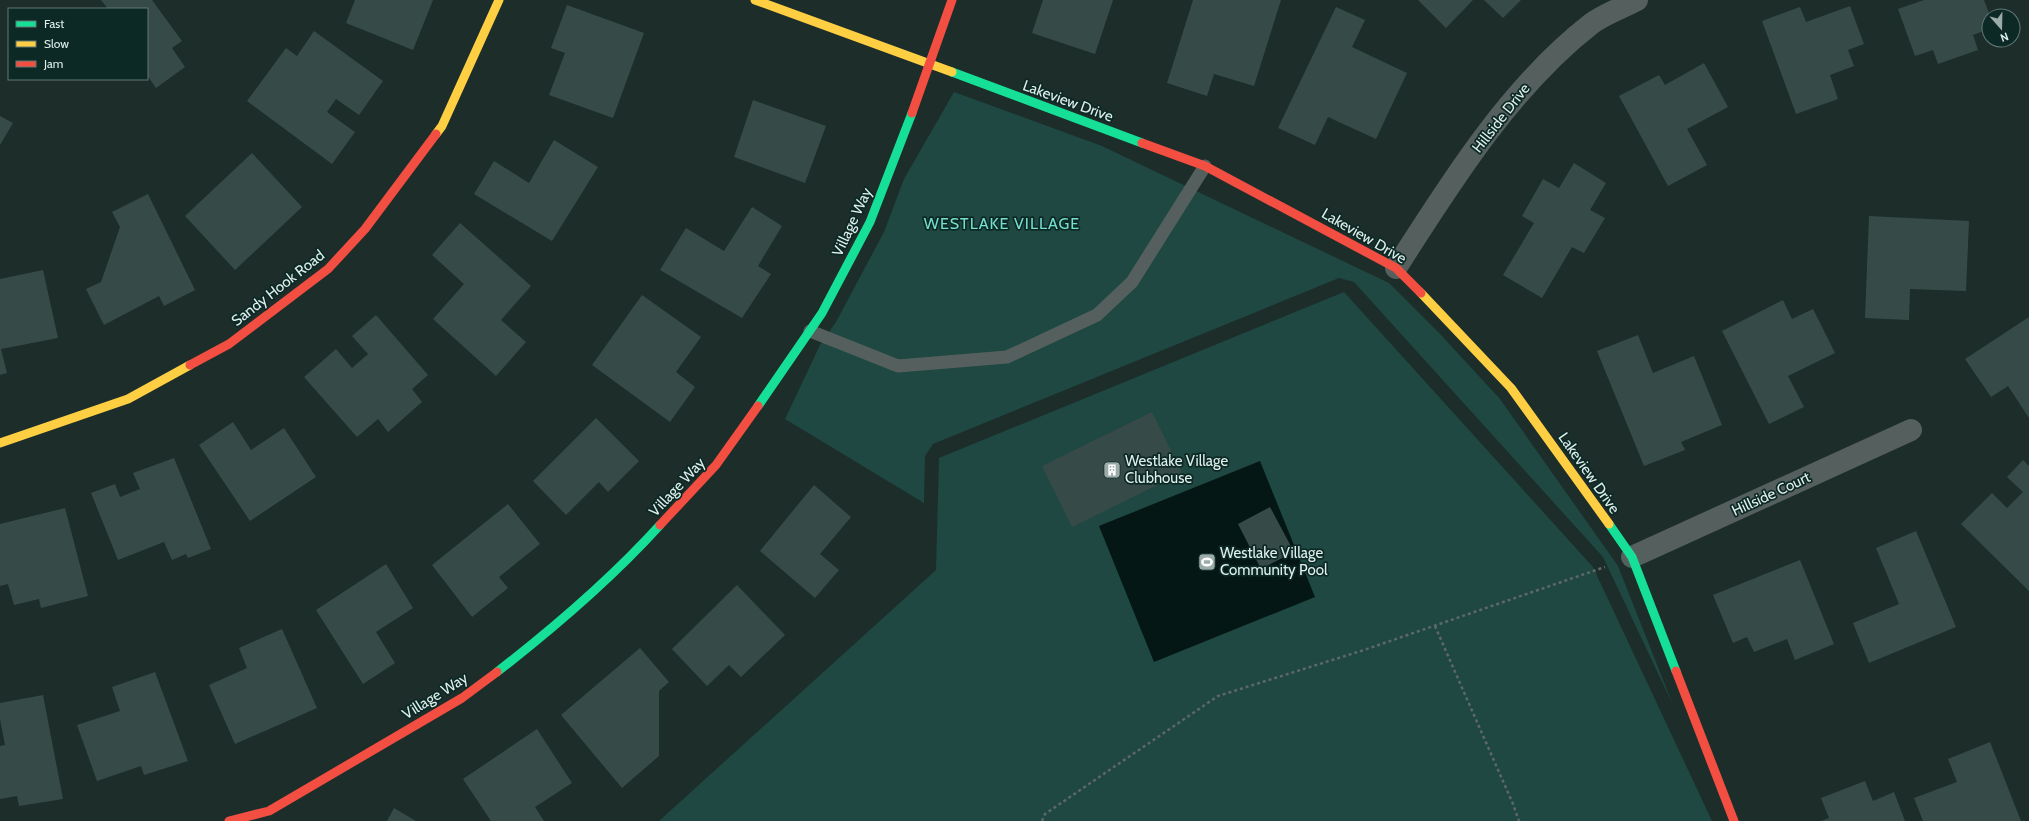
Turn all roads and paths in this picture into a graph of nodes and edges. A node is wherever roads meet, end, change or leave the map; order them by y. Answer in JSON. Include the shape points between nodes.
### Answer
{"nodes":[{"id":1,"x":499,"y":0,"type":"edge"},
{"id":2,"x":755,"y":0,"type":"edge"},
{"id":3,"x":952,"y":0,"type":"edge"},
{"id":4,"x":1637,"y":0,"type":"edge"},
{"id":5,"x":930,"y":65,"type":"junction"},
{"id":6,"x":1205,"y":166,"type":"junction"},
{"id":7,"x":1396,"y":268,"type":"junction"},
{"id":8,"x":810,"y":331,"type":"junction"},
{"id":9,"x":1911,"y":430,"type":"dead end"},
{"id":10,"x":0,"y":443,"type":"edge"},
{"id":11,"x":1632,"y":558,"type":"junction"},
{"id":12,"x":1435,"y":626,"type":"junction"},
{"id":13,"x":272,"y":816,"type":"edge"},
{"id":14,"x":229,"y":821,"type":"edge"},
{"id":15,"x":1042,"y":821,"type":"edge"},
{"id":16,"x":1519,"y":821,"type":"edge"},
{"id":17,"x":1734,"y":821,"type":"edge"}],
"edges":[{"from":1,"to":10,"type":"street","name":"Sandy Hook Road","via":[[442,126],[365,229],[328,269],[229,344],[128,399]]},
{"from":2,"to":5,"type":"street","name":"Lakeview Drive"},
{"from":3,"to":5,"type":"street","name":"Village Way"},
{"from":4,"to":7,"type":"street","name":"Hillside Drive","via":[[1592,23],[1536,74],[1442,196]]},
{"from":5,"to":6,"type":"street","name":"Lakeview Drive"},
{"from":5,"to":8,"type":"street","name":"Village Way","via":[[870,222]]},
{"from":6,"to":7,"type":"street","name":"Lakeview Drive"},
{"from":6,"to":8,"type":"lane","via":[[1132,282],[1097,315],[1007,357],[898,366]]},
{"from":7,"to":11,"type":"street","name":"Lakeview Drive","via":[[1511,388]]},
{"from":8,"to":13,"type":"street","name":"Village Way","via":[[716,465],[639,548],[542,637],[462,698]]},
{"from":9,"to":11,"type":"street","name":"Hillside Court"},
{"from":11,"to":12,"type":"path"},
{"from":11,"to":17,"type":"street","name":"Lakeview Drive"},
{"from":12,"to":15,"type":"path","via":[[1218,696],[1045,814]]},
{"from":12,"to":16,"type":"path"},
{"from":13,"to":14,"type":"street","name":"Village Way"}]}
